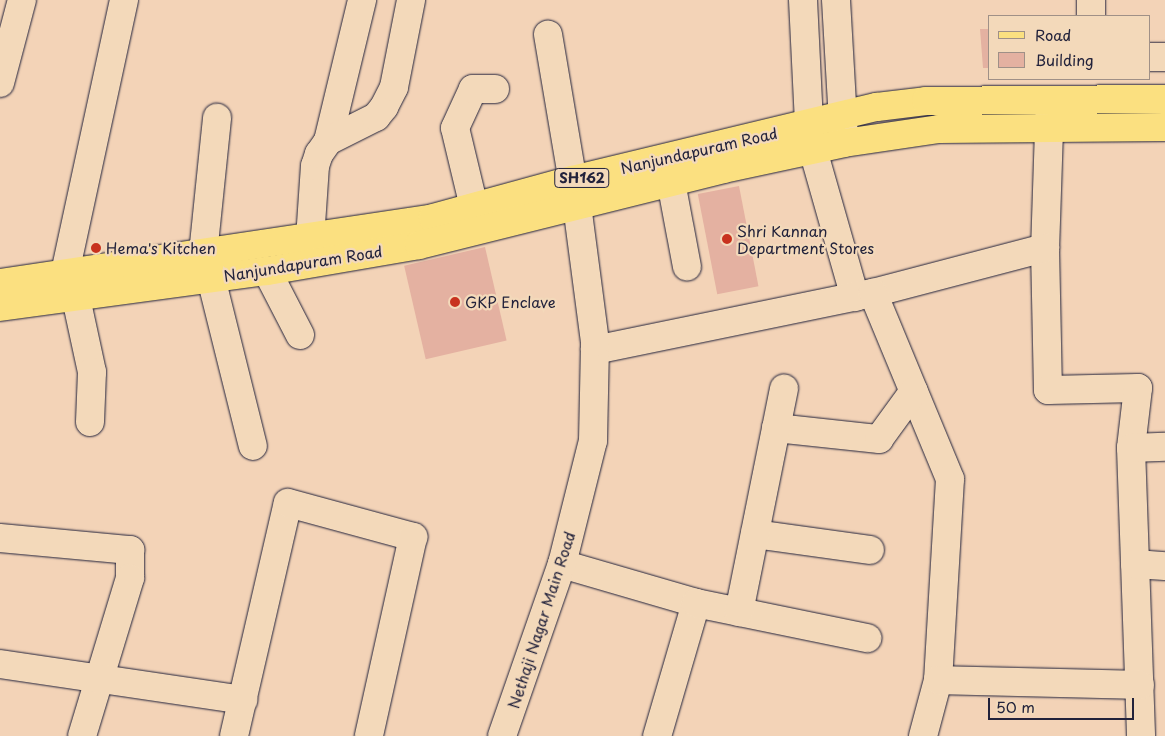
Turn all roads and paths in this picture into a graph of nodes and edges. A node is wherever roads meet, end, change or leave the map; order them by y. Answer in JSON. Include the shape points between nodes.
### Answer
{"nodes":[{"id":1,"x":22,"y":0,"type":"edge"},
{"id":2,"x":124,"y":0,"type":"edge"},
{"id":3,"x":362,"y":0,"type":"edge"},
{"id":4,"x":411,"y":0,"type":"edge"},
{"id":5,"x":803,"y":0,"type":"edge"},
{"id":6,"x":836,"y":0,"type":"edge"},
{"id":7,"x":1091,"y":0,"type":"edge"},
{"id":8,"x":1091,"y":15,"type":"edge"},
{"id":9,"x":548,"y":34,"type":"dead end"},
{"id":10,"x":4,"y":54,"type":"edge"},
{"id":11,"x":1150,"y":57,"type":"edge"},
{"id":12,"x":1165,"y":57,"type":"edge"},
{"id":13,"x":0,"y":83,"type":"edge"},
{"id":14,"x":495,"y":89,"type":"dead end"},
{"id":15,"x":1165,"y":99,"type":"edge"},
{"id":16,"x":842,"y":113,"type":"junction"},
{"id":17,"x":1050,"y":113,"type":"junction"},
{"id":18,"x":217,"y":118,"type":"dead end"},
{"id":19,"x":809,"y":122,"type":"junction"},
{"id":20,"x":1165,"y":127,"type":"edge"},
{"id":21,"x":328,"y":141,"type":"junction"},
{"id":22,"x":844,"y":143,"type":"junction"},
{"id":23,"x":813,"y":150,"type":"junction"},
{"id":24,"x":671,"y":182,"type":"junction"},
{"id":25,"x":575,"y":193,"type":"junction"},
{"id":26,"x":474,"y":207,"type":"junction"},
{"id":27,"x":310,"y":239,"type":"junction"},
{"id":28,"x":1045,"y":248,"type":"junction"},
{"id":29,"x":207,"y":266,"type":"junction"},
{"id":30,"x":687,"y":268,"type":"dead end"},
{"id":31,"x":267,"y":271,"type":"junction"},
{"id":32,"x":65,"y":273,"type":"junction"},
{"id":33,"x":0,"y":283,"type":"edge"},
{"id":34,"x":864,"y":295,"type":"junction"},
{"id":35,"x":76,"y":298,"type":"junction"},
{"id":36,"x":0,"y":307,"type":"edge"},
{"id":37,"x":300,"y":335,"type":"dead end"},
{"id":38,"x":595,"y":350,"type":"junction"},
{"id":39,"x":784,"y":388,"type":"dead end"},
{"id":40,"x":914,"y":391,"type":"junction"},
{"id":41,"x":90,"y":422,"type":"dead end"},
{"id":42,"x":776,"y":428,"type":"junction"},
{"id":43,"x":253,"y":446,"type":"dead end"},
{"id":44,"x":1165,"y":447,"type":"edge"},
{"id":45,"x":1131,"y":448,"type":"junction"},
{"id":46,"x":755,"y":534,"type":"junction"},
{"id":47,"x":0,"y":538,"type":"edge"},
{"id":48,"x":870,"y":550,"type":"dead end"},
{"id":49,"x":562,"y":564,"type":"junction"},
{"id":50,"x":1135,"y":564,"type":"junction"},
{"id":51,"x":1165,"y":566,"type":"edge"},
{"id":52,"x":696,"y":603,"type":"junction"},
{"id":53,"x":739,"y":612,"type":"junction"},
{"id":54,"x":867,"y":638,"type":"dead end"},
{"id":55,"x":0,"y":664,"type":"edge"},
{"id":56,"x":98,"y":678,"type":"junction"},
{"id":57,"x":938,"y":680,"type":"junction"},
{"id":58,"x":1140,"y":685,"type":"junction"},
{"id":59,"x":243,"y":700,"type":"junction"},
{"id":60,"x":82,"y":736,"type":"edge"},
{"id":61,"x":234,"y":736,"type":"edge"},
{"id":62,"x":369,"y":736,"type":"edge"},
{"id":63,"x":502,"y":736,"type":"edge"},
{"id":64,"x":657,"y":736,"type":"edge"},
{"id":65,"x":924,"y":736,"type":"edge"},
{"id":66,"x":1141,"y":736,"type":"edge"}],
"edges":[{"from":1,"to":10,"type":"street"},
{"from":2,"to":32,"type":"street"},
{"from":3,"to":21,"type":"street"},
{"from":4,"to":21,"type":"street","via":[[394,88],[384,107],[376,117]]},
{"from":5,"to":19,"type":"street"},
{"from":6,"to":16,"type":"street"},
{"from":7,"to":8,"type":"street"},
{"from":9,"to":25,"type":"street","name":"Nethaji Nagar Main Road"},
{"from":10,"to":13,"type":"street"},
{"from":11,"to":12,"type":"street"},
{"from":14,"to":26,"type":"street","via":[[472,89],[455,128]]},
{"from":15,"to":17,"type":"main road","name":"Nanjundapuram Road","number":"SH162"},
{"from":16,"to":17,"type":"main road","name":"Nanjundapuram Road","number":"SH162","via":[[926,101]]},
{"from":16,"to":19,"type":"main road","name":"Nanjundapuram Road","number":"SH162"},
{"from":16,"to":22,"type":"street"},
{"from":17,"to":20,"type":"main road","name":"Nanjundapuram Road","number":"SH162"},
{"from":17,"to":22,"type":"main road","name":"Nanjundapuram Road","number":"SH162"},
{"from":17,"to":28,"type":"street"},
{"from":18,"to":29,"type":"street"},
{"from":19,"to":25,"type":"main road","name":"Nanjundapuram Road","number":"SH162"},
{"from":21,"to":27,"type":"street","via":[[315,166]]},
{"from":22,"to":23,"type":"main road","name":"Nanjundapuram Road","number":"SH162"},
{"from":23,"to":24,"type":"main road","name":"Nanjundapuram Road","number":"SH162"},
{"from":23,"to":34,"type":"street"},
{"from":24,"to":25,"type":"main road","name":"Nanjundapuram Road","number":"SH162"},
{"from":24,"to":30,"type":"street"},
{"from":25,"to":26,"type":"main road","name":"Nanjundapuram Road","number":"SH162"},
{"from":25,"to":31,"type":"main road","name":"Nanjundapuram Road","number":"SH162","via":[[419,245]]},
{"from":25,"to":38,"type":"street","name":"Nethaji Nagar Main Road"},
{"from":26,"to":27,"type":"main road","name":"Nanjundapuram Road","number":"SH162","via":[[433,218]]},
{"from":27,"to":29,"type":"main road","name":"Nanjundapuram Road","number":"SH162"},
{"from":28,"to":34,"type":"street"},
{"from":28,"to":45,"type":"street","via":[[1048,390],[1138,388]]},
{"from":29,"to":31,"type":"main road","name":"Nanjundapuram Road","number":"SH162"},
{"from":29,"to":32,"type":"main road","name":"Nanjundapuram Road","number":"SH162"},
{"from":29,"to":35,"type":"main road","name":"Nanjundapuram Road","number":"SH162"},
{"from":29,"to":43,"type":"street"},
{"from":31,"to":37,"type":"street"},
{"from":32,"to":33,"type":"main road","name":"Nanjundapuram Road","number":"SH162"},
{"from":34,"to":38,"type":"street"},
{"from":34,"to":40,"type":"street"},
{"from":35,"to":36,"type":"main road","name":"Nanjundapuram Road","number":"SH162"},
{"from":35,"to":41,"type":"street","via":[[92,372]]},
{"from":38,"to":49,"type":"street","name":"Nethaji Nagar Main Road","via":[[593,441]]},
{"from":39,"to":42,"type":"street"},
{"from":40,"to":42,"type":"street","via":[[879,439]]},
{"from":40,"to":57,"type":"street","via":[[950,479]]},
{"from":42,"to":46,"type":"street"},
{"from":44,"to":45,"type":"street"},
{"from":45,"to":50,"type":"street"},
{"from":46,"to":48,"type":"street"},
{"from":46,"to":53,"type":"street"},
{"from":47,"to":56,"type":"street","via":[[130,550],[130,578]]},
{"from":49,"to":52,"type":"street"},
{"from":49,"to":63,"type":"street","name":"Nethaji Nagar Main Road"},
{"from":50,"to":51,"type":"street"},
{"from":50,"to":58,"type":"street"},
{"from":52,"to":53,"type":"street"},
{"from":52,"to":64,"type":"street"},
{"from":53,"to":54,"type":"street"},
{"from":55,"to":56,"type":"street"},
{"from":56,"to":59,"type":"street"},
{"from":56,"to":60,"type":"street"},
{"from":57,"to":58,"type":"street"},
{"from":57,"to":65,"type":"street"},
{"from":58,"to":66,"type":"street"},
{"from":59,"to":61,"type":"street"},
{"from":59,"to":62,"type":"street","via":[[288,503],[413,537]]}]}
